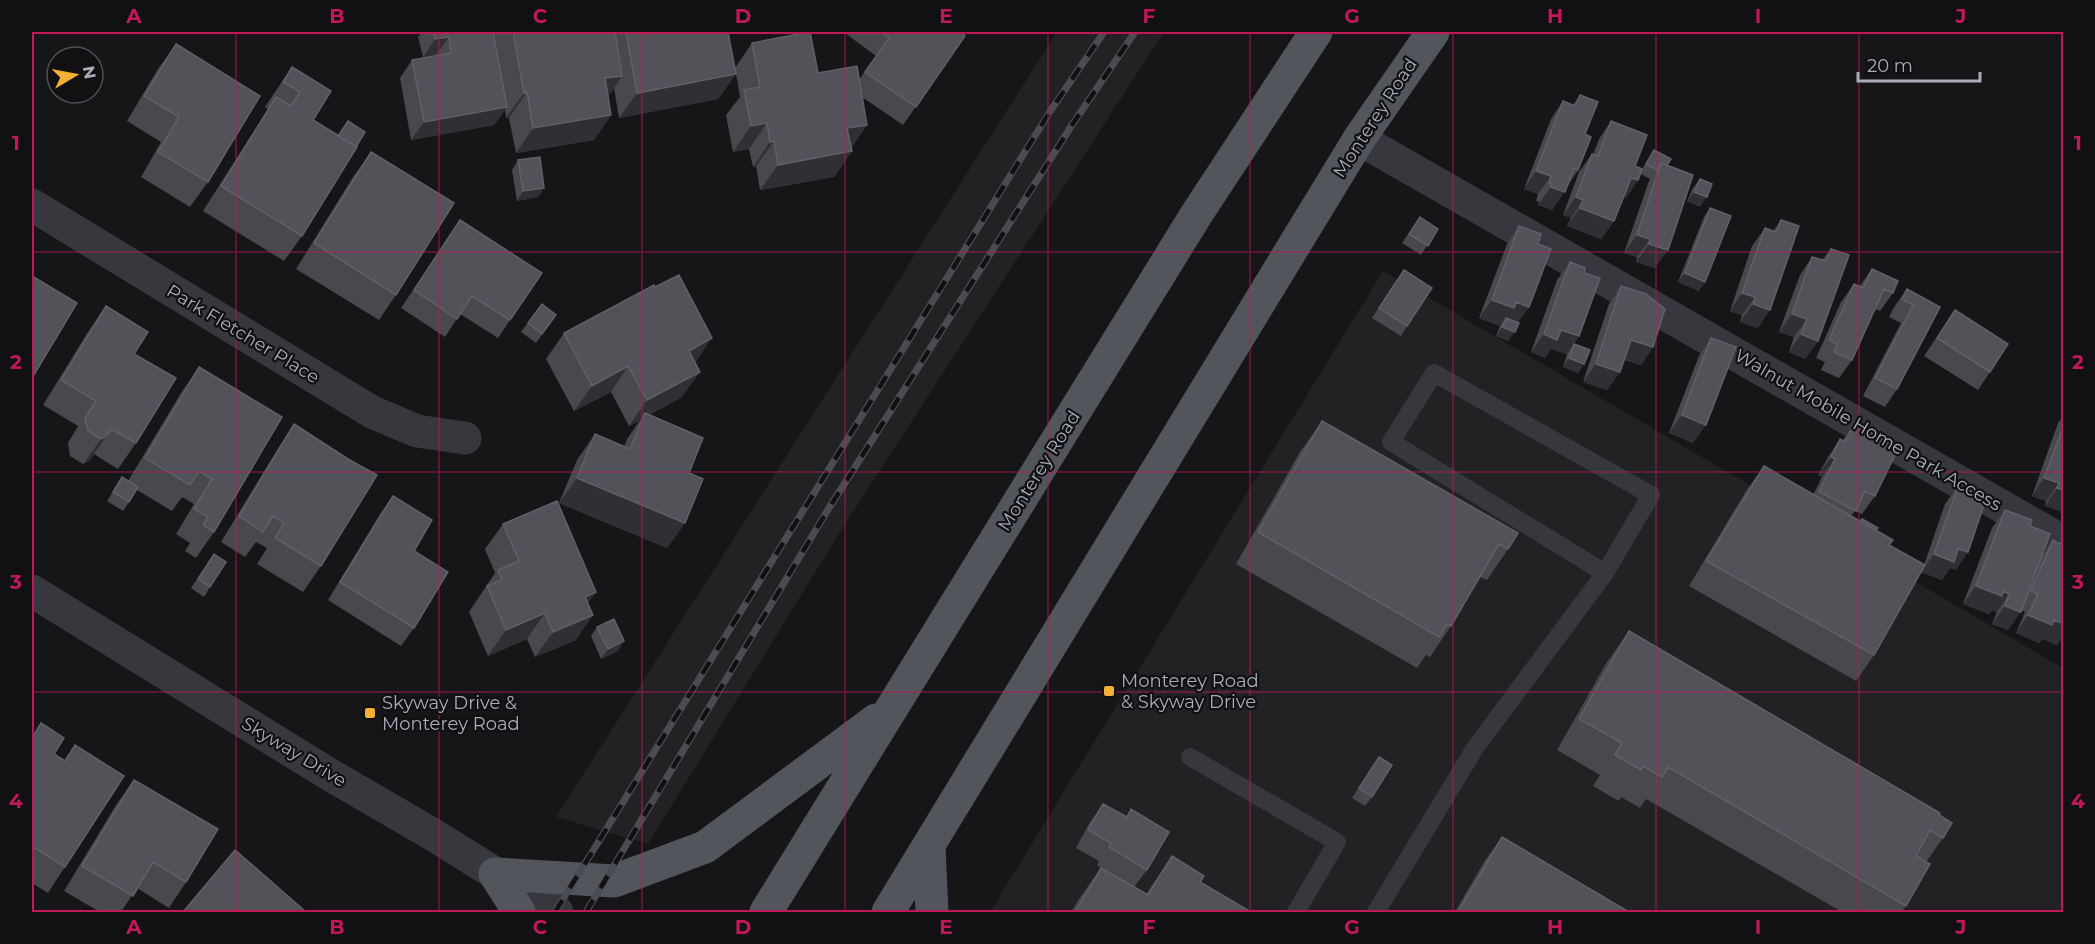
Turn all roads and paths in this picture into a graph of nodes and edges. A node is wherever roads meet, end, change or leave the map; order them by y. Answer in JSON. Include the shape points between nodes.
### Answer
{"nodes":[{"id":1,"x":1316,"y":32,"type":"edge"},
{"id":2,"x":1433,"y":32,"type":"edge"},
{"id":3,"x":1359,"y":139,"type":"junction"},
{"id":4,"x":32,"y":205,"type":"edge"},
{"id":5,"x":465,"y":438,"type":"dead end"},
{"id":6,"x":2064,"y":542,"type":"edge"},
{"id":7,"x":1605,"y":573,"type":"junction"},
{"id":8,"x":32,"y":591,"type":"edge"},
{"id":9,"x":892,"y":708,"type":"junction"},
{"id":10,"x":1190,"y":757,"type":"dead end"},
{"id":11,"x":929,"y":846,"type":"junction"},
{"id":12,"x":495,"y":874,"type":"junction"},
{"id":13,"x":519,"y":912,"type":"edge"},
{"id":14,"x":557,"y":912,"type":"edge"},
{"id":15,"x":766,"y":912,"type":"edge"},
{"id":16,"x":888,"y":912,"type":"edge"},
{"id":17,"x":932,"y":912,"type":"edge"},
{"id":18,"x":1296,"y":912,"type":"edge"},
{"id":19,"x":1376,"y":912,"type":"edge"}],
"edges":[{"from":1,"to":9,"type":"main road","name":"Monterey Road","via":[[1196,215]]},
{"from":2,"to":3,"type":"main road","name":"Monterey Road"},
{"from":3,"to":6,"type":"street","name":"Walnut Mobile Home Park Access"},
{"from":3,"to":11,"type":"main road","name":"Monterey Road"},
{"from":4,"to":5,"type":"street","name":"Park Fletcher Place","via":[[372,412],[417,431]]},
{"from":7,"to":7,"type":"lane","via":[[1651,495],[1434,373],[1391,442]]},
{"from":7,"to":19,"type":"lane","via":[[1475,748]]},
{"from":8,"to":12,"type":"street","name":"Skyway Drive"},
{"from":9,"to":12,"type":"main road","via":[[705,848],[614,881]]},
{"from":9,"to":15,"type":"main road","name":"Monterey Road"},
{"from":10,"to":18,"type":"lane","via":[[1337,842]]},
{"from":11,"to":16,"type":"main road","name":"Monterey Road"},
{"from":11,"to":17,"type":"main road"},
{"from":12,"to":13,"type":"main road"},
{"from":12,"to":14,"type":"street","name":"Skyway Drive"}]}
